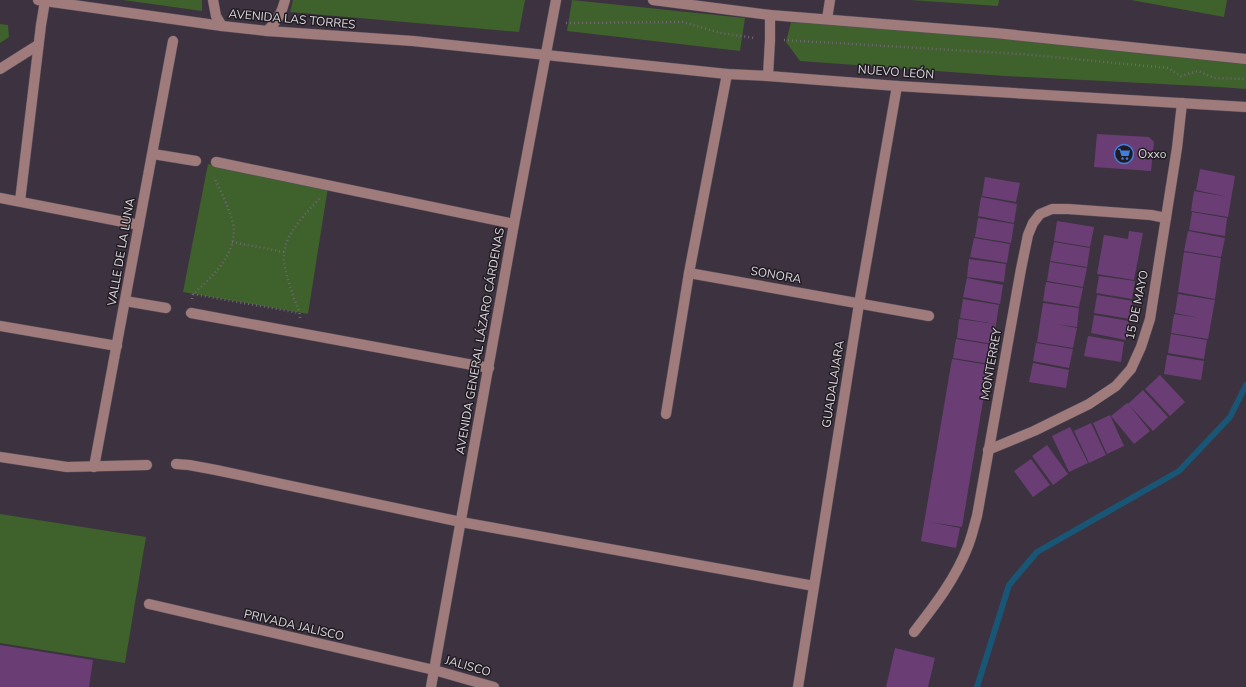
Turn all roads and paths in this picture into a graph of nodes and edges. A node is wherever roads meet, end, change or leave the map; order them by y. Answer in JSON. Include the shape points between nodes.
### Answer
{"nodes":[{"id":1,"x":42,"y":0,"type":"edge"},
{"id":2,"x":214,"y":0,"type":"edge"},
{"id":3,"x":285,"y":0,"type":"edge"},
{"id":4,"x":556,"y":0,"type":"edge"},
{"id":5,"x":653,"y":0,"type":"edge"},
{"id":6,"x":830,"y":0,"type":"edge"},
{"id":7,"x":770,"y":15,"type":"junction"},
{"id":8,"x":827,"y":20,"type":"junction"},
{"id":9,"x":551,"y":22,"type":"junction"},
{"id":10,"x":222,"y":26,"type":"junction"},
{"id":11,"x":267,"y":31,"type":"junction"},
{"id":12,"x":770,"y":40,"type":"junction"},
{"id":13,"x":173,"y":41,"type":"dead end"},
{"id":14,"x":38,"y":45,"type":"junction"},
{"id":15,"x":545,"y":54,"type":"junction"},
{"id":16,"x":1246,"y":59,"type":"edge"},
{"id":17,"x":0,"y":69,"type":"edge"},
{"id":18,"x":727,"y":74,"type":"junction"},
{"id":19,"x":768,"y":76,"type":"junction"},
{"id":20,"x":1246,"y":79,"type":"edge"},
{"id":21,"x":897,"y":86,"type":"junction"},
{"id":22,"x":1182,"y":103,"type":"junction"},
{"id":23,"x":1246,"y":107,"type":"edge"},
{"id":24,"x":153,"y":154,"type":"junction"},
{"id":25,"x":196,"y":161,"type":"dead end"},
{"id":26,"x":216,"y":162,"type":"joint"},
{"id":27,"x":332,"y":186,"type":"junction"},
{"id":28,"x":0,"y":198,"type":"edge"},
{"id":29,"x":20,"y":201,"type":"junction"},
{"id":30,"x":1166,"y":218,"type":"junction"},
{"id":31,"x":514,"y":224,"type":"junction"},
{"id":32,"x":140,"y":225,"type":"junction"},
{"id":33,"x":232,"y":242,"type":"junction"},
{"id":34,"x":284,"y":252,"type":"junction"},
{"id":35,"x":689,"y":273,"type":"junction"},
{"id":36,"x":125,"y":301,"type":"junction"},
{"id":37,"x":859,"y":304,"type":"junction"},
{"id":38,"x":166,"y":308,"type":"dead end"},
{"id":39,"x":191,"y":313,"type":"dead end"},
{"id":40,"x":929,"y":316,"type":"dead end"},
{"id":41,"x":0,"y":326,"type":"edge"},
{"id":42,"x":117,"y":346,"type":"junction"},
{"id":43,"x":489,"y":368,"type":"junction"},
{"id":44,"x":666,"y":414,"type":"dead end"},
{"id":45,"x":988,"y":450,"type":"junction"},
{"id":46,"x":0,"y":457,"type":"edge"},
{"id":47,"x":176,"y":464,"type":"dead end"},
{"id":48,"x":147,"y":465,"type":"dead end"},
{"id":49,"x":94,"y":467,"type":"junction"},
{"id":50,"x":461,"y":522,"type":"junction"},
{"id":51,"x":814,"y":586,"type":"junction"},
{"id":52,"x":149,"y":604,"type":"dead end"},
{"id":53,"x":914,"y":632,"type":"dead end"},
{"id":54,"x":434,"y":670,"type":"junction"},
{"id":55,"x":431,"y":687,"type":"edge"},
{"id":56,"x":494,"y":687,"type":"edge"},
{"id":57,"x":798,"y":687,"type":"edge"}],
"edges":[{"from":1,"to":10,"type":"street","name":"AVENIDA LAS TORRES"},
{"from":1,"to":14,"type":"street"},
{"from":2,"to":10,"type":"street","via":[[216,16]]},
{"from":3,"to":11,"type":"street","via":[[282,13]]},
{"from":4,"to":9,"type":"street","name":"AVENIDA GENERAL LÁZARO CÁRDENAS"},
{"from":5,"to":7,"type":"street"},
{"from":6,"to":8,"type":"street"},
{"from":7,"to":8,"type":"street"},
{"from":7,"to":12,"type":"street"},
{"from":8,"to":16,"type":"street","via":[[995,33]]},
{"from":9,"to":12,"type":"path","via":[[682,22],[721,33]]},
{"from":9,"to":15,"type":"street","name":"AVENIDA GENERAL LÁZARO CÁRDENAS"},
{"from":10,"to":11,"type":"street","name":"AVENIDA LAS TORRES"},
{"from":11,"to":15,"type":"street","name":"AVENIDA LAS TORRES","via":[[413,41]]},
{"from":12,"to":19,"type":"street"},
{"from":12,"to":20,"type":"path","via":[[1020,54],[1168,68],[1181,76],[1198,71],[1214,78]]},
{"from":13,"to":24,"type":"street","name":"VALLE DE LA LUNA"},
{"from":14,"to":17,"type":"street"},
{"from":14,"to":29,"type":"street"},
{"from":15,"to":18,"type":"street","name":"NUEVO LEÓN"},
{"from":15,"to":31,"type":"street","name":"AVENIDA GENERAL LÁZARO CÁRDENAS"},
{"from":18,"to":19,"type":"street","name":"NUEVO LEÓN"},
{"from":18,"to":35,"type":"street"},
{"from":19,"to":21,"type":"street","name":"NUEVO LEÓN"},
{"from":21,"to":22,"type":"street","name":"NUEVO LEÓN"},
{"from":21,"to":37,"type":"street","name":"GUADALAJARA"},
{"from":22,"to":23,"type":"street","name":"NUEVO LEÓN"},
{"from":22,"to":30,"type":"street","name":"15 DE MAYO"},
{"from":24,"to":25,"type":"street"},
{"from":24,"to":32,"type":"street","name":"VALLE DE LA LUNA"},
{"from":26,"to":27,"type":"street"},
{"from":26,"to":33,"type":"path","via":[[214,177],[229,210],[234,231]]},
{"from":27,"to":31,"type":"street"},
{"from":27,"to":34,"type":"path","via":[[301,218]]},
{"from":28,"to":29,"type":"street"},
{"from":29,"to":32,"type":"street"},
{"from":30,"to":45,"type":"street","name":"15 DE MAYO","via":[[1150,319],[1131,369],[1116,386],[1089,404]]},
{"from":30,"to":45,"type":"street","name":"MONTERREY","via":[[1052,209],[1040,214],[1036,219],[1028,235]]},
{"from":31,"to":43,"type":"street","name":"AVENIDA GENERAL LÁZARO CÁRDENAS"},
{"from":32,"to":36,"type":"street","name":"VALLE DE LA LUNA"},
{"from":33,"to":34,"type":"path"},
{"from":33,"to":34,"type":"path","via":[[212,278],[193,294],[300,313],[284,264]]},
{"from":35,"to":37,"type":"street","name":"SONORA"},
{"from":35,"to":44,"type":"street"},
{"from":36,"to":38,"type":"street"},
{"from":36,"to":42,"type":"street","name":"VALLE DE LA LUNA"},
{"from":37,"to":40,"type":"street","name":"SONORA"},
{"from":37,"to":51,"type":"street","name":"GUADALAJARA"},
{"from":39,"to":43,"type":"street"},
{"from":41,"to":42,"type":"street"},
{"from":42,"to":49,"type":"street","name":"VALLE DE LA LUNA"},
{"from":43,"to":50,"type":"street","name":"AVENIDA GENERAL LÁZARO CÁRDENAS"},
{"from":45,"to":53,"type":"street","name":"MONTERREY","via":[[977,516],[969,545],[942,596]]},
{"from":46,"to":49,"type":"street","via":[[67,467]]},
{"from":47,"to":50,"type":"street","via":[[216,470]]},
{"from":48,"to":49,"type":"street"},
{"from":50,"to":51,"type":"street"},
{"from":50,"to":54,"type":"street","name":"AVENIDA GENERAL LÁZARO CÁRDENAS"},
{"from":51,"to":57,"type":"street","name":"GUADALAJARA"},
{"from":52,"to":54,"type":"street","name":"PRIVADA JALISCO"},
{"from":54,"to":55,"type":"street","name":"AVENIDA GENERAL LÁZARO CÁRDENAS"},
{"from":54,"to":56,"type":"street","name":"JALISCO"}]}
